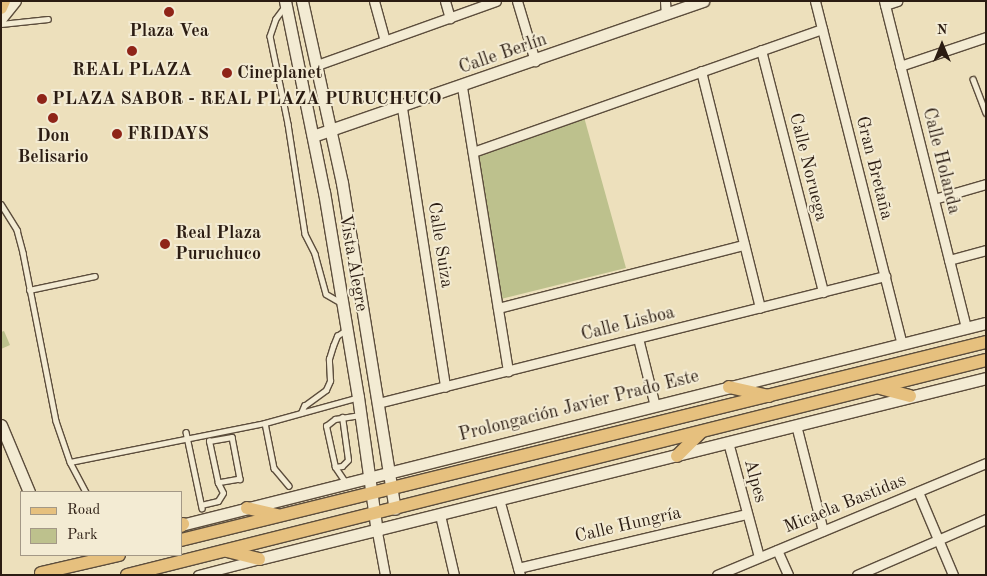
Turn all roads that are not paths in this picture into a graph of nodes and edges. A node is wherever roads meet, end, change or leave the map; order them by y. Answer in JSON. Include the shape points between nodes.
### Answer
{"nodes":[{"id":1,"x":2,"y":1,"type":"edge"},
{"id":2,"x":15,"y":1,"type":"edge"},
{"id":3,"x":302,"y":1,"type":"edge"},
{"id":4,"x":374,"y":1,"type":"edge"},
{"id":5,"x":445,"y":1,"type":"edge"},
{"id":6,"x":496,"y":1,"type":"edge"},
{"id":7,"x":517,"y":1,"type":"edge"},
{"id":8,"x":666,"y":1,"type":"edge"},
{"id":9,"x":703,"y":1,"type":"edge"},
{"id":10,"x":814,"y":1,"type":"edge"},
{"id":11,"x":896,"y":1,"type":"edge"},
{"id":12,"x":884,"y":3,"type":"edge"},
{"id":13,"x":286,"y":4,"type":"edge"},
{"id":14,"x":1,"y":8,"type":"edge"},
{"id":15,"x":666,"y":14,"type":"junction"},
{"id":16,"x":1,"y":18,"type":"edge"},
{"id":17,"x":450,"y":18,"type":"junction"},
{"id":18,"x":48,"y":19,"type":"dead end"},
{"id":19,"x":1,"y":24,"type":"edge"},
{"id":20,"x":822,"y":28,"type":"junction"},
{"id":21,"x":986,"y":37,"type":"edge"},
{"id":22,"x":385,"y":40,"type":"junction"},
{"id":23,"x":762,"y":50,"type":"junction"},
{"id":24,"x":535,"y":61,"type":"junction"},
{"id":25,"x":317,"y":65,"type":"junction"},
{"id":26,"x":900,"y":66,"type":"junction"},
{"id":27,"x":701,"y":71,"type":"junction"},
{"id":28,"x":973,"y":79,"type":"dead end"},
{"id":29,"x":462,"y":87,"type":"junction"},
{"id":30,"x":402,"y":108,"type":"junction"},
{"id":31,"x":986,"y":112,"type":"edge"},
{"id":32,"x":332,"y":131,"type":"junction"},
{"id":33,"x":313,"y":136,"type":"junction"},
{"id":34,"x":473,"y":152,"type":"junction"},
{"id":35,"x":342,"y":183,"type":"junction"},
{"id":36,"x":986,"y":184,"type":"edge"},
{"id":37,"x":324,"y":192,"type":"junction"},
{"id":38,"x":934,"y":199,"type":"junction"},
{"id":39,"x":1,"y":204,"type":"edge"},
{"id":40,"x":744,"y":245,"type":"junction"},
{"id":41,"x":986,"y":250,"type":"edge"},
{"id":42,"x":949,"y":260,"type":"junction"},
{"id":43,"x":95,"y":276,"type":"dead end"},
{"id":44,"x":885,"y":276,"type":"junction"},
{"id":45,"x":30,"y":290,"type":"junction"},
{"id":46,"x":823,"y":292,"type":"junction"},
{"id":47,"x":342,"y":302,"type":"junction"},
{"id":48,"x":498,"y":308,"type":"junction"},
{"id":49,"x":760,"y":308,"type":"junction"},
{"id":50,"x":986,"y":323,"type":"edge"},
{"id":51,"x":966,"y":328,"type":"junction"},
{"id":52,"x":347,"y":329,"type":"junction"},
{"id":53,"x":638,"y":338,"type":"junction"},
{"id":54,"x":986,"y":342,"type":"edge"},
{"id":55,"x":902,"y":344,"type":"junction"},
{"id":56,"x":986,"y":360,"type":"edge"},
{"id":57,"x":508,"y":371,"type":"junction"},
{"id":58,"x":986,"y":378,"type":"edge"},
{"id":59,"x":445,"y":387,"type":"junction"},
{"id":60,"x":730,"y":387,"type":"junction"},
{"id":61,"x":875,"y":387,"type":"junction"},
{"id":62,"x":772,"y":396,"type":"junction"},
{"id":63,"x":910,"y":396,"type":"junction"},
{"id":64,"x":358,"y":397,"type":"junction"},
{"id":65,"x":377,"y":398,"type":"junction"},
{"id":66,"x":655,"y":406,"type":"junction"},
{"id":67,"x":301,"y":413,"type":"junction"},
{"id":68,"x":361,"y":414,"type":"junction"},
{"id":69,"x":342,"y":417,"type":"junction"},
{"id":70,"x":265,"y":423,"type":"junction"},
{"id":71,"x":1,"y":425,"type":"edge"},
{"id":72,"x":796,"y":425,"type":"junction"},
{"id":73,"x":382,"y":427,"type":"junction"},
{"id":74,"x":363,"y":429,"type":"junction"},
{"id":75,"x":702,"y":431,"type":"junction"},
{"id":76,"x":186,"y":432,"type":"dead end"},
{"id":77,"x":187,"y":438,"type":"junction"},
{"id":78,"x":728,"y":442,"type":"junction"},
{"id":79,"x":677,"y":456,"type":"junction"},
{"id":80,"x":70,"y":462,"type":"junction"},
{"id":81,"x":986,"y":463,"type":"edge"},
{"id":82,"x":335,"y":467,"type":"junction"},
{"id":83,"x":390,"y":472,"type":"junction"},
{"id":84,"x":371,"y":477,"type":"junction"},
{"id":85,"x":218,"y":483,"type":"junction"},
{"id":86,"x":346,"y":483,"type":"junction"},
{"id":87,"x":289,"y":486,"type":"dead end"},
{"id":88,"x":393,"y":488,"type":"junction"},
{"id":89,"x":29,"y":491,"type":"edge"},
{"id":90,"x":85,"y":491,"type":"edge"},
{"id":91,"x":918,"y":492,"type":"junction"},
{"id":92,"x":373,"y":493,"type":"junction"},
{"id":93,"x":499,"y":499,"type":"junction"},
{"id":94,"x":340,"y":501,"type":"junction"},
{"id":95,"x":247,"y":508,"type":"junction"},
{"id":96,"x":394,"y":509,"type":"junction"},
{"id":97,"x":375,"y":514,"type":"junction"},
{"id":98,"x":746,"y":514,"type":"junction"},
{"id":99,"x":440,"y":515,"type":"junction"},
{"id":100,"x":280,"y":516,"type":"junction"},
{"id":101,"x":986,"y":519,"type":"edge"},
{"id":102,"x":332,"y":524,"type":"junction"},
{"id":103,"x":182,"y":525,"type":"edge"},
{"id":104,"x":823,"y":531,"type":"junction"},
{"id":105,"x":377,"y":532,"type":"junction"},
{"id":106,"x":182,"y":540,"type":"edge"},
{"id":107,"x":940,"y":540,"type":"junction"},
{"id":108,"x":224,"y":550,"type":"junction"},
{"id":109,"x":777,"y":550,"type":"junction"},
{"id":110,"x":115,"y":556,"type":"edge"},
{"id":111,"x":759,"y":557,"type":"junction"},
{"id":112,"x":259,"y":559,"type":"junction"},
{"id":113,"x":519,"y":572,"type":"edge"},
{"id":114,"x":41,"y":573,"type":"dead end"},
{"id":115,"x":126,"y":575,"type":"edge"},
{"id":116,"x":198,"y":575,"type":"edge"},
{"id":117,"x":386,"y":575,"type":"edge"},
{"id":118,"x":454,"y":575,"type":"edge"},
{"id":119,"x":717,"y":575,"type":"edge"},
{"id":120,"x":788,"y":575,"type":"edge"},
{"id":121,"x":857,"y":575,"type":"edge"},
{"id":122,"x":953,"y":575,"type":"edge"}],
"edges":[{"from":1,"to":14,"type":"main road"},
{"from":2,"to":16,"type":"street"},
{"from":3,"to":25,"type":"street","name":"Vista Alegre"},
{"from":4,"to":22,"type":"street"},
{"from":5,"to":17,"type":"street"},
{"from":6,"to":17,"type":"street"},
{"from":7,"to":24,"type":"street"},
{"from":8,"to":15,"type":"street"},
{"from":9,"to":15,"type":"street","name":"Calle Berlín"},
{"from":10,"to":20,"type":"street","name":"Gran Bretaña"},
{"from":11,"to":12,"type":"street"},
{"from":12,"to":26,"type":"street","name":"Calle Holanda"},
{"from":13,"to":33,"type":"street","name":"Vista Alegre"},
{"from":13,"to":47,"type":"lane","via":[[270,36],[305,234],[315,254],[326,294]]},
{"from":15,"to":24,"type":"street","name":"Calle Berlín"},
{"from":17,"to":22,"type":"street"},
{"from":18,"to":19,"type":"lane"},
{"from":20,"to":23,"type":"street"},
{"from":20,"to":44,"type":"street","name":"Gran Bretaña"},
{"from":21,"to":26,"type":"street"},
{"from":22,"to":25,"type":"street"},
{"from":23,"to":27,"type":"street"},
{"from":23,"to":46,"type":"street","name":"Calle Noruega"},
{"from":24,"to":29,"type":"street","name":"Calle Berlín"},
{"from":25,"to":32,"type":"street","name":"Vista Alegre"},
{"from":26,"to":38,"type":"street","name":"Calle Holanda"},
{"from":27,"to":34,"type":"street"},
{"from":27,"to":40,"type":"street"},
{"from":28,"to":31,"type":"lane"},
{"from":29,"to":30,"type":"street","name":"Calle Berlín"},
{"from":29,"to":34,"type":"street"},
{"from":30,"to":32,"type":"street","name":"Calle Berlín"},
{"from":30,"to":59,"type":"street","name":"Calle Suiza"},
{"from":32,"to":33,"type":"street","name":"Calle Berlín"},
{"from":32,"to":35,"type":"street","name":"Vista Alegre"},
{"from":33,"to":37,"type":"street","name":"Vista Alegre"},
{"from":34,"to":48,"type":"street"},
{"from":35,"to":37,"type":"street","via":[[330,181]]},
{"from":35,"to":65,"type":"street","name":"Vista Alegre"},
{"from":36,"to":38,"type":"street"},
{"from":37,"to":47,"type":"street","name":"Vista Alegre"},
{"from":38,"to":42,"type":"street","name":"Calle Holanda"},
{"from":39,"to":45,"type":"lane","via":[[17,230]]},
{"from":40,"to":48,"type":"street"},
{"from":40,"to":49,"type":"street"},
{"from":41,"to":42,"type":"street"},
{"from":42,"to":51,"type":"street","name":"Calle Holanda"},
{"from":43,"to":45,"type":"lane"},
{"from":44,"to":46,"type":"street","name":"Calle Lisboa"},
{"from":44,"to":55,"type":"street","name":"Gran Bretaña"},
{"from":45,"to":80,"type":"lane","via":[[56,421]]},
{"from":46,"to":49,"type":"street","name":"Calle Lisboa"},
{"from":47,"to":52,"type":"street","name":"Vista Alegre"},
{"from":48,"to":57,"type":"street"},
{"from":49,"to":53,"type":"street","name":"Calle Lisboa"},
{"from":50,"to":51,"type":"street","name":"Prolongación Javier Prado Este"},
{"from":51,"to":55,"type":"street","name":"Prolongación Javier Prado Este"},
{"from":52,"to":64,"type":"street","name":"Vista Alegre"},
{"from":52,"to":67,"type":"lane","via":[[337,336],[332,346],[330,381],[326,390],[304,406]]},
{"from":53,"to":57,"type":"street","name":"Calle Lisboa"},
{"from":53,"to":66,"type":"street"},
{"from":54,"to":62,"type":"main road","name":"Prolongación Javier Prado Este"},
{"from":55,"to":60,"type":"street","name":"Prolongación Javier Prado Este"},
{"from":56,"to":61,"type":"main road"},
{"from":57,"to":59,"type":"street","name":"Calle Lisboa"},
{"from":58,"to":63,"type":"street"},
{"from":59,"to":65,"type":"street","name":"Calle Lisboa"},
{"from":60,"to":62,"type":"main road"},
{"from":60,"to":66,"type":"street","name":"Prolongación Javier Prado Este"},
{"from":61,"to":63,"type":"main road"},
{"from":61,"to":75,"type":"main road"},
{"from":62,"to":88,"type":"main road","name":"Prolongación Javier Prado Este"},
{"from":63,"to":72,"type":"street"},
{"from":64,"to":65,"type":"street"},
{"from":64,"to":67,"type":"lane"},
{"from":64,"to":68,"type":"street","name":"Vista Alegre"},
{"from":65,"to":73,"type":"street","name":"Vista Alegre"},
{"from":66,"to":83,"type":"street","name":"Prolongación Javier Prado Este"},
{"from":67,"to":70,"type":"lane"},
{"from":68,"to":69,"type":"lane"},
{"from":68,"to":74,"type":"street","name":"Vista Alegre"},
{"from":69,"to":82,"type":"lane","via":[[348,460]]},
{"from":69,"to":82,"type":"lane","via":[[329,421],[326,426]]},
{"from":70,"to":77,"type":"lane"},
{"from":70,"to":87,"type":"lane","via":[[274,468]]},
{"from":71,"to":89,"type":"street"},
{"from":72,"to":78,"type":"street"},
{"from":72,"to":104,"type":"street"},
{"from":73,"to":74,"type":"street","via":[[375,434]]},
{"from":73,"to":83,"type":"street","name":"Vista Alegre"},
{"from":74,"to":84,"type":"street","name":"Vista Alegre"},
{"from":75,"to":79,"type":"main road"},
{"from":75,"to":96,"type":"main road"},
{"from":76,"to":77,"type":"lane"},
{"from":77,"to":80,"type":"lane"},
{"from":77,"to":85,"type":"lane","via":[[201,506],[218,501],[223,493]]},
{"from":78,"to":79,"type":"street"},
{"from":78,"to":98,"type":"street","name":"Alpes"},
{"from":79,"to":93,"type":"street"},
{"from":80,"to":90,"type":"lane"},
{"from":81,"to":91,"type":"street","name":"Micaela Bastidas"},
{"from":82,"to":86,"type":"lane"},
{"from":83,"to":84,"type":"street","name":"Prolongación Javier Prado Este"},
{"from":83,"to":88,"type":"street","name":"Vista Alegre"},
{"from":84,"to":86,"type":"street","name":"Prolongación Javier Prado Este"},
{"from":84,"to":92,"type":"street","name":"Vista Alegre"},
{"from":85,"to":85,"type":"lane","via":[[240,479],[232,437],[209,441]]},
{"from":86,"to":95,"type":"street","name":"Prolongación Javier Prado Este"},
{"from":88,"to":92,"type":"main road","name":"Prolongación Javier Prado Este"},
{"from":88,"to":96,"type":"street","name":"Vista Alegre"},
{"from":91,"to":104,"type":"street","name":"Micaela Bastidas"},
{"from":91,"to":107,"type":"street"},
{"from":92,"to":94,"type":"main road","name":"Prolongación Javier Prado Este"},
{"from":92,"to":97,"type":"street","name":"Vista Alegre"},
{"from":93,"to":99,"type":"street"},
{"from":93,"to":113,"type":"street"},
{"from":94,"to":100,"type":"main road","name":"Prolongación Javier Prado Este"},
{"from":94,"to":102,"type":"main road","via":[[345,512]]},
{"from":95,"to":100,"type":"main road"},
{"from":95,"to":103,"type":"street","name":"Prolongación Javier Prado Este"},
{"from":96,"to":97,"type":"main road"},
{"from":97,"to":102,"type":"main road"},
{"from":97,"to":105,"type":"street","name":"Vista Alegre"},
{"from":98,"to":111,"type":"street","name":"Alpes"},
{"from":98,"to":113,"type":"street","name":"Calle Hungría"},
{"from":99,"to":105,"type":"street"},
{"from":99,"to":118,"type":"street"},
{"from":100,"to":106,"type":"main road","name":"Prolongación Javier Prado Este"},
{"from":101,"to":107,"type":"street"},
{"from":102,"to":108,"type":"main road"},
{"from":104,"to":109,"type":"street","name":"Micaela Bastidas"},
{"from":105,"to":112,"type":"street"},
{"from":105,"to":117,"type":"street"},
{"from":107,"to":121,"type":"street"},
{"from":107,"to":122,"type":"street"},
{"from":108,"to":112,"type":"main road"},
{"from":108,"to":115,"type":"main road"},
{"from":109,"to":111,"type":"street","name":"Micaela Bastidas"},
{"from":109,"to":120,"type":"street"},
{"from":110,"to":114,"type":"main road"},
{"from":111,"to":119,"type":"street","name":"Micaela Bastidas"},
{"from":112,"to":116,"type":"street"}]}
